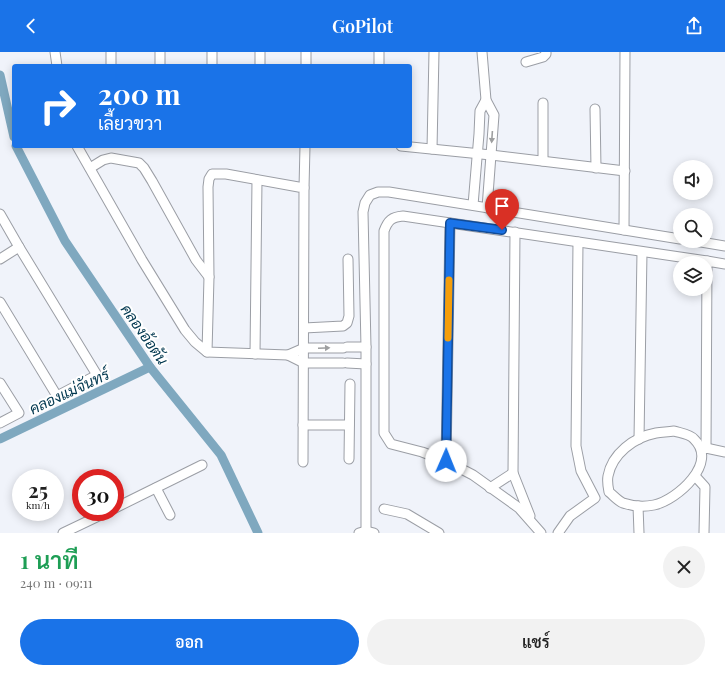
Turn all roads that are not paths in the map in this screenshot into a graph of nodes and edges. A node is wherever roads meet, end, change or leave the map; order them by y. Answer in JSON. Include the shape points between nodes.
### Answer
{"nodes":[{"id":1,"x":55,"y":52,"type":"edge"},
{"id":2,"x":111,"y":52,"type":"edge"},
{"id":3,"x":160,"y":52,"type":"edge"},
{"id":4,"x":212,"y":52,"type":"edge"},
{"id":5,"x":260,"y":52,"type":"edge"},
{"id":6,"x":306,"y":52,"type":"edge"},
{"id":7,"x":379,"y":52,"type":"edge"},
{"id":8,"x":434,"y":52,"type":"edge"},
{"id":9,"x":482,"y":52,"type":"edge"},
{"id":10,"x":546,"y":52,"type":"edge"},
{"id":11,"x":625,"y":52,"type":"edge"},
{"id":12,"x":526,"y":62,"type":"dead end"},
{"id":13,"x":57,"y":64,"type":"edge"},
{"id":14,"x":111,"y":64,"type":"edge"},
{"id":15,"x":160,"y":64,"type":"edge"},
{"id":16,"x":212,"y":64,"type":"edge"},
{"id":17,"x":260,"y":64,"type":"edge"},
{"id":18,"x":306,"y":64,"type":"edge"},
{"id":19,"x":379,"y":64,"type":"edge"},
{"id":20,"x":486,"y":100,"type":"junction"},
{"id":21,"x":543,"y":103,"type":"dead end"},
{"id":22,"x":595,"y":109,"type":"dead end"},
{"id":23,"x":412,"y":147,"type":"edge"},
{"id":24,"x":77,"y":148,"type":"edge"},
{"id":25,"x":305,"y":148,"type":"edge"},
{"id":26,"x":432,"y":149,"type":"junction"},
{"id":27,"x":477,"y":154,"type":"junction"},
{"id":28,"x":491,"y":155,"type":"junction"},
{"id":29,"x":543,"y":162,"type":"junction"},
{"id":30,"x":90,"y":168,"type":"junction"},
{"id":31,"x":596,"y":168,"type":"junction"},
{"id":32,"x":625,"y":172,"type":"junction"},
{"id":33,"x":257,"y":180,"type":"junction"},
{"id":34,"x":304,"y":188,"type":"junction"},
{"id":35,"x":473,"y":205,"type":"junction"},
{"id":36,"x":487,"y":208,"type":"junction"},
{"id":37,"x":0,"y":214,"type":"edge"},
{"id":38,"x":450,"y":223,"type":"junction"},
{"id":39,"x":624,"y":230,"type":"junction"},
{"id":40,"x":515,"y":232,"type":"junction"},
{"id":41,"x":673,"y":238,"type":"edge"},
{"id":42,"x":578,"y":242,"type":"junction"},
{"id":43,"x":713,"y":244,"type":"edge"},
{"id":44,"x":725,"y":246,"type":"edge"},
{"id":45,"x":19,"y":247,"type":"junction"},
{"id":46,"x":642,"y":252,"type":"junction"},
{"id":47,"x":673,"y":256,"type":"edge"},
{"id":48,"x":0,"y":259,"type":"edge"},
{"id":49,"x":348,"y":260,"type":"dead end"},
{"id":50,"x":713,"y":262,"type":"edge"},
{"id":51,"x":725,"y":264,"type":"edge"},
{"id":52,"x":209,"y":277,"type":"junction"},
{"id":53,"x":706,"y":296,"type":"edge"},
{"id":54,"x":0,"y":302,"type":"edge"},
{"id":55,"x":304,"y":328,"type":"junction"},
{"id":56,"x":366,"y":347,"type":"junction"},
{"id":57,"x":304,"y":348,"type":"junction"},
{"id":58,"x":207,"y":352,"type":"junction"},
{"id":59,"x":255,"y":354,"type":"junction"},
{"id":60,"x":288,"y":354,"type":"junction"},
{"id":61,"x":304,"y":363,"type":"junction"},
{"id":62,"x":366,"y":364,"type":"junction"},
{"id":63,"x":0,"y":383,"type":"edge"},
{"id":64,"x":350,"y":384,"type":"dead end"},
{"id":65,"x":0,"y":423,"type":"edge"},
{"id":66,"x":303,"y":425,"type":"junction"},
{"id":67,"x":349,"y":425,"type":"junction"},
{"id":68,"x":640,"y":438,"type":"junction"},
{"id":69,"x":704,"y":449,"type":"junction"},
{"id":70,"x":725,"y":452,"type":"edge"},
{"id":71,"x":349,"y":459,"type":"dead end"},
{"id":72,"x":446,"y":461,"type":"junction"},
{"id":73,"x":303,"y":462,"type":"dead end"},
{"id":74,"x":202,"y":465,"type":"dead end"},
{"id":75,"x":513,"y":473,"type":"junction"},
{"id":76,"x":695,"y":476,"type":"junction"},
{"id":77,"x":156,"y":488,"type":"junction"},
{"id":78,"x":490,"y":488,"type":"junction"},
{"id":79,"x":609,"y":492,"type":"junction"},
{"id":80,"x":596,"y":498,"type":"junction"},
{"id":81,"x":124,"y":504,"type":"edge"},
{"id":82,"x":638,"y":506,"type":"junction"},
{"id":83,"x":384,"y":509,"type":"dead end"},
{"id":84,"x":170,"y":515,"type":"dead end"},
{"id":85,"x":88,"y":521,"type":"edge"},
{"id":86,"x":532,"y":523,"type":"junction"},
{"id":87,"x":366,"y":532,"type":"edge"},
{"id":88,"x":63,"y":533,"type":"edge"},
{"id":89,"x":439,"y":533,"type":"edge"},
{"id":90,"x":541,"y":533,"type":"edge"},
{"id":91,"x":558,"y":533,"type":"edge"},
{"id":92,"x":639,"y":533,"type":"edge"},
{"id":93,"x":704,"y":533,"type":"edge"}],
"edges":[{"from":1,"to":13,"type":"street"},
{"from":2,"to":14,"type":"street"},
{"from":3,"to":15,"type":"street"},
{"from":4,"to":16,"type":"street"},
{"from":5,"to":17,"type":"street"},
{"from":6,"to":18,"type":"street"},
{"from":7,"to":19,"type":"street"},
{"from":8,"to":26,"type":"street"},
{"from":9,"to":20,"type":"street"},
{"from":10,"to":12,"type":"street","via":[[543,57]]},
{"from":11,"to":32,"type":"street"},
{"from":20,"to":27,"type":"street","via":[[480,111]]},
{"from":20,"to":28,"type":"street","one_way":true,"via":[[494,115]]},
{"from":21,"to":29,"type":"street"},
{"from":22,"to":31,"type":"street"},
{"from":23,"to":26,"type":"street"},
{"from":24,"to":30,"type":"street"},
{"from":25,"to":34,"type":"street"},
{"from":26,"to":27,"type":"street"},
{"from":27,"to":28,"type":"street"},
{"from":27,"to":35,"type":"street"},
{"from":28,"to":29,"type":"street"},
{"from":28,"to":36,"type":"street"},
{"from":29,"to":31,"type":"street"},
{"from":30,"to":52,"type":"street","via":[[111,158],[139,163],[152,181],[196,260]]},
{"from":30,"to":58,"type":"street","via":[[185,330]]},
{"from":31,"to":32,"type":"street"},
{"from":32,"to":39,"type":"street"},
{"from":33,"to":34,"type":"street"},
{"from":33,"to":52,"type":"street","via":[[218,173],[212,174],[209,178]]},
{"from":33,"to":59,"type":"street"},
{"from":34,"to":55,"type":"street"},
{"from":35,"to":36,"type":"street"},
{"from":35,"to":56,"type":"street","via":[[389,192],[370,195],[363,212]]},
{"from":36,"to":39,"type":"street"},
{"from":37,"to":45,"type":"street"},
{"from":38,"to":40,"type":"street"},
{"from":38,"to":72,"type":"street"},
{"from":38,"to":72,"type":"street","via":[[395,216],[387,222],[384,231],[384,433],[391,444]]},
{"from":39,"to":41,"type":"street"},
{"from":40,"to":42,"type":"street"},
{"from":40,"to":75,"type":"street"},
{"from":42,"to":46,"type":"street"},
{"from":42,"to":80,"type":"street","via":[[576,446],[581,471]]},
{"from":43,"to":44,"type":"street"},
{"from":45,"to":48,"type":"street"},
{"from":45,"to":54,"type":"street","via":[[97,375],[57,396]]},
{"from":46,"to":47,"type":"street"},
{"from":46,"to":68,"type":"street"},
{"from":49,"to":55,"type":"street","via":[[347,322],[343,326]]},
{"from":50,"to":51,"type":"street"},
{"from":52,"to":58,"type":"street"},
{"from":53,"to":69,"type":"street"},
{"from":55,"to":57,"type":"street"},
{"from":57,"to":56,"type":"street","one_way":true},
{"from":56,"to":62,"type":"street"},
{"from":57,"to":60,"type":"street"},
{"from":57,"to":61,"type":"street"},
{"from":58,"to":59,"type":"street"},
{"from":59,"to":60,"type":"street"},
{"from":60,"to":61,"type":"street"},
{"from":61,"to":62,"type":"street"},
{"from":61,"to":66,"type":"street"},
{"from":62,"to":87,"type":"street"},
{"from":63,"to":65,"type":"street","via":[[19,412]]},
{"from":64,"to":67,"type":"street"},
{"from":66,"to":67,"type":"street"},
{"from":66,"to":73,"type":"street"},
{"from":67,"to":71,"type":"street"},
{"from":68,"to":69,"type":"street","via":[[674,431],[694,438]]},
{"from":68,"to":79,"type":"street","via":[[624,448],[614,460],[608,477]]},
{"from":69,"to":70,"type":"street"},
{"from":69,"to":76,"type":"street"},
{"from":72,"to":78,"type":"street","via":[[473,475]]},
{"from":74,"to":77,"type":"street"},
{"from":75,"to":78,"type":"street"},
{"from":75,"to":86,"type":"street"},
{"from":76,"to":82,"type":"street","via":[[684,489],[669,499],[654,505]]},
{"from":76,"to":93,"type":"street","via":[[705,487]]},
{"from":77,"to":81,"type":"street"},
{"from":77,"to":84,"type":"street"},
{"from":78,"to":86,"type":"street","via":[[519,508]]},
{"from":79,"to":80,"type":"street"},
{"from":79,"to":82,"type":"street","via":[[622,503]]},
{"from":80,"to":91,"type":"street","via":[[570,516]]},
{"from":82,"to":92,"type":"street"},
{"from":83,"to":89,"type":"street","via":[[407,514]]},
{"from":85,"to":88,"type":"street"},
{"from":86,"to":90,"type":"street"}]}
